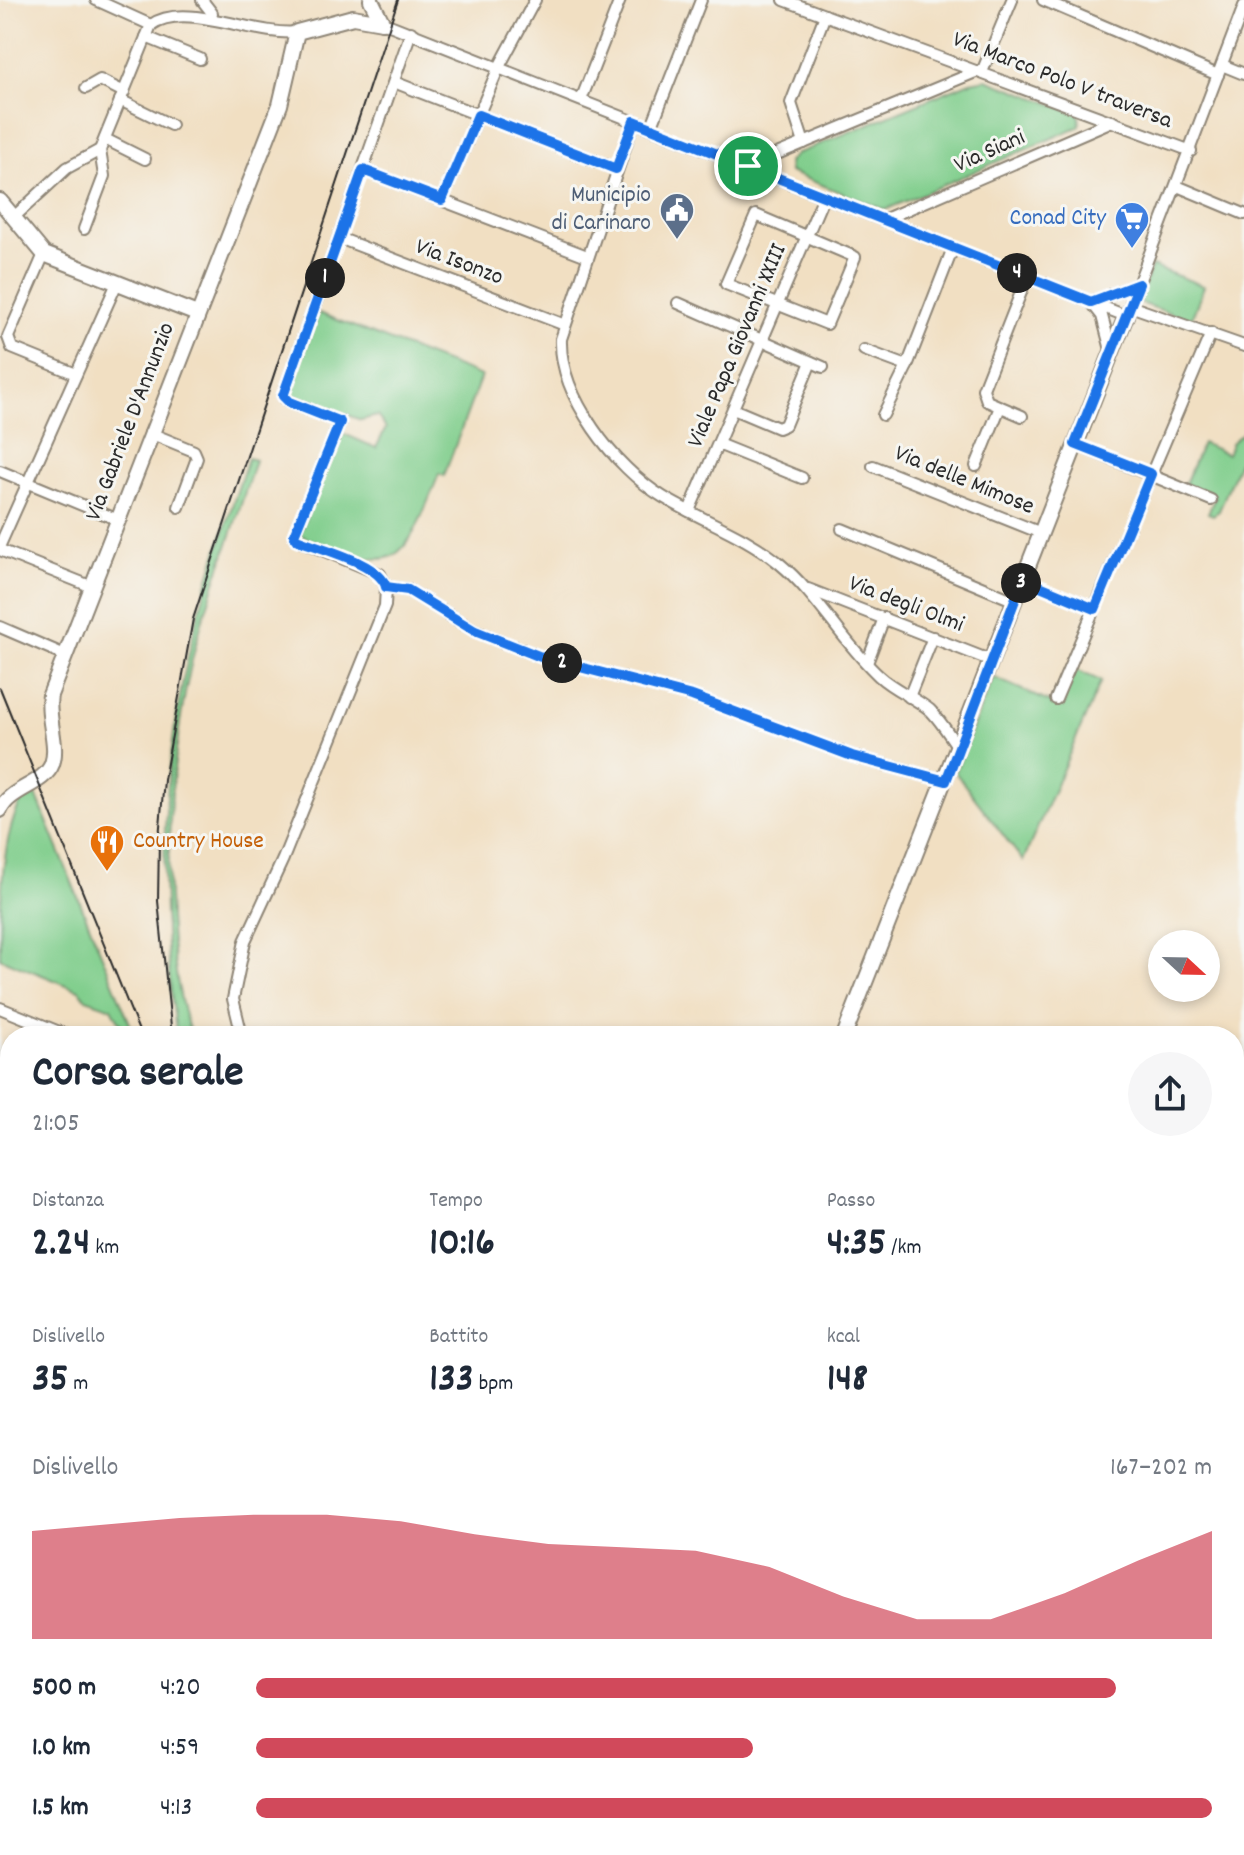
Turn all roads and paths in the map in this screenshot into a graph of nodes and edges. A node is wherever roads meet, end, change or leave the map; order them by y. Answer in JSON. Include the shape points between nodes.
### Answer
{"nodes":[{"id":1,"x":96,"y":0,"type":"edge"},
{"id":2,"x":202,"y":0,"type":"edge"},
{"id":3,"x":217,"y":0,"type":"edge"},
{"id":4,"x":371,"y":0,"type":"edge"},
{"id":5,"x":535,"y":0,"type":"edge"},
{"id":6,"x":620,"y":0,"type":"edge"},
{"id":7,"x":701,"y":0,"type":"edge"},
{"id":8,"x":784,"y":0,"type":"edge"},
{"id":9,"x":1012,"y":0,"type":"edge"},
{"id":10,"x":1043,"y":0,"type":"edge"},
{"id":11,"x":1244,"y":6,"type":"edge"},
{"id":12,"x":167,"y":9,"type":"dead end"},
{"id":13,"x":212,"y":13,"type":"junction"},
{"id":14,"x":825,"y":15,"type":"junction"},
{"id":15,"x":154,"y":21,"type":"junction"},
{"id":16,"x":382,"y":22,"type":"junction"},
{"id":17,"x":272,"y":31,"type":"junction"},
{"id":18,"x":297,"y":32,"type":"junction"},
{"id":19,"x":411,"y":32,"type":"junction"},
{"id":20,"x":146,"y":37,"type":"junction"},
{"id":21,"x":295,"y":47,"type":"junction"},
{"id":22,"x":200,"y":59,"type":"dead end"},
{"id":23,"x":499,"y":67,"type":"junction"},
{"id":24,"x":1220,"y":70,"type":"junction"},
{"id":25,"x":980,"y":72,"type":"junction"},
{"id":26,"x":1244,"y":74,"type":"edge"},
{"id":27,"x":394,"y":82,"type":"junction"},
{"id":28,"x":86,"y":88,"type":"dead end"},
{"id":29,"x":122,"y":96,"type":"junction"},
{"id":30,"x":581,"y":100,"type":"junction"},
{"id":31,"x":478,"y":115,"type":"junction"},
{"id":32,"x":634,"y":121,"type":"junction"},
{"id":33,"x":1112,"y":121,"type":"junction"},
{"id":34,"x":171,"y":125,"type":"dead end"},
{"id":35,"x":651,"y":128,"type":"junction"},
{"id":36,"x":105,"y":139,"type":"junction"},
{"id":37,"x":804,"y":143,"type":"junction"},
{"id":38,"x":100,"y":150,"type":"junction"},
{"id":39,"x":1191,"y":151,"type":"junction"},
{"id":40,"x":145,"y":159,"type":"dead end"},
{"id":41,"x":748,"y":166,"type":"junction"},
{"id":42,"x":616,"y":169,"type":"junction"},
{"id":43,"x":363,"y":170,"type":"junction"},
{"id":44,"x":1177,"y":186,"type":"junction"},
{"id":45,"x":824,"y":196,"type":"junction"},
{"id":46,"x":442,"y":200,"type":"junction"},
{"id":47,"x":0,"y":201,"type":"edge"},
{"id":48,"x":1244,"y":214,"type":"edge"},
{"id":49,"x":14,"y":217,"type":"junction"},
{"id":50,"x":883,"y":220,"type":"junction"},
{"id":51,"x":84,"y":229,"type":"dead end"},
{"id":52,"x":806,"y":237,"type":"junction"},
{"id":53,"x":339,"y":238,"type":"junction"},
{"id":54,"x":953,"y":248,"type":"junction"},
{"id":55,"x":44,"y":254,"type":"junction"},
{"id":56,"x":587,"y":256,"type":"junction"},
{"id":57,"x":1027,"y":277,"type":"junction"},
{"id":58,"x":117,"y":283,"type":"junction"},
{"id":59,"x":1139,"y":284,"type":"junction"},
{"id":60,"x":1091,"y":302,"type":"junction"},
{"id":61,"x":678,"y":303,"type":"dead end"},
{"id":62,"x":777,"y":306,"type":"junction"},
{"id":63,"x":1128,"y":311,"type":"junction"},
{"id":64,"x":197,"y":314,"type":"junction"},
{"id":65,"x":565,"y":325,"type":"junction"},
{"id":66,"x":1211,"y":333,"type":"junction"},
{"id":67,"x":762,"y":340,"type":"junction"},
{"id":68,"x":1244,"y":346,"type":"edge"},
{"id":69,"x":864,"y":350,"type":"dead end"},
{"id":70,"x":1111,"y":352,"type":"junction"},
{"id":71,"x":811,"y":362,"type":"junction"},
{"id":72,"x":907,"y":366,"type":"junction"},
{"id":73,"x":823,"y":367,"type":"dead end"},
{"id":74,"x":76,"y":374,"type":"junction"},
{"id":75,"x":1000,"y":407,"type":"junction"},
{"id":76,"x":733,"y":409,"type":"junction"},
{"id":77,"x":883,"y":415,"type":"dead end"},
{"id":78,"x":1022,"y":416,"type":"dead end"},
{"id":79,"x":150,"y":433,"type":"junction"},
{"id":80,"x":718,"y":444,"type":"junction"},
{"id":81,"x":1075,"y":444,"type":"junction"},
{"id":82,"x":873,"y":466,"type":"dead end"},
{"id":83,"x":976,"y":466,"type":"dead end"},
{"id":84,"x":0,"y":471,"type":"edge"},
{"id":85,"x":1151,"y":474,"type":"junction"},
{"id":86,"x":802,"y":478,"type":"dead end"},
{"id":87,"x":28,"y":482,"type":"junction"},
{"id":88,"x":1211,"y":500,"type":"dead end"},
{"id":89,"x":179,"y":507,"type":"dead end"},
{"id":90,"x":689,"y":511,"type":"junction"},
{"id":91,"x":116,"y":519,"type":"junction"},
{"id":92,"x":842,"y":529,"type":"dead end"},
{"id":93,"x":1041,"y":533,"type":"junction"},
{"id":94,"x":0,"y":548,"type":"edge"},
{"id":95,"x":1023,"y":579,"type":"junction"},
{"id":96,"x":90,"y":586,"type":"junction"},
{"id":97,"x":386,"y":587,"type":"junction"},
{"id":98,"x":805,"y":587,"type":"junction"},
{"id":99,"x":1015,"y":601,"type":"junction"},
{"id":100,"x":1095,"y":609,"type":"junction"},
{"id":101,"x":884,"y":618,"type":"junction"},
{"id":102,"x":0,"y":627,"type":"edge"},
{"id":103,"x":933,"y":637,"type":"junction"},
{"id":104,"x":65,"y":655,"type":"junction"},
{"id":105,"x":992,"y":661,"type":"junction"},
{"id":106,"x":867,"y":663,"type":"junction"},
{"id":107,"x":909,"y":697,"type":"junction"},
{"id":108,"x":1056,"y":699,"type":"dead end"},
{"id":109,"x":959,"y":749,"type":"junction"},
{"id":110,"x":946,"y":781,"type":"junction"},
{"id":111,"x":0,"y":810,"type":"edge"},
{"id":112,"x":0,"y":1008,"type":"edge"},
{"id":113,"x":44,"y":1026,"type":"edge"},
{"id":114,"x":238,"y":1026,"type":"edge"},
{"id":115,"x":848,"y":1026,"type":"edge"}],
"edges":[{"from":1,"to":15,"type":"street"},
{"from":2,"to":13,"type":"street"},
{"from":3,"to":13,"type":"street"},
{"from":4,"to":16,"type":"street"},
{"from":5,"to":23,"type":"street"},
{"from":6,"to":30,"type":"street"},
{"from":7,"to":35,"type":"street"},
{"from":8,"to":14,"type":"street","name":"Via Marco Polo V traversa"},
{"from":9,"to":25,"type":"street"},
{"from":10,"to":24,"type":"street"},
{"from":11,"to":24,"type":"street"},
{"from":12,"to":15,"type":"street"},
{"from":13,"to":15,"type":"street","via":[[170,12]]},
{"from":13,"to":17,"type":"street"},
{"from":14,"to":25,"type":"street","name":"Via Marco Polo V traversa"},
{"from":14,"to":37,"type":"street","via":[[791,103]]},
{"from":15,"to":20,"type":"street"},
{"from":16,"to":18,"type":"street","via":[[353,17]]},
{"from":16,"to":19,"type":"street"},
{"from":17,"to":18,"type":"street"},
{"from":17,"to":21,"type":"street"},
{"from":18,"to":21,"type":"street","name":"Via Gabriele D'Annunzio"},
{"from":19,"to":23,"type":"street"},
{"from":19,"to":27,"type":"street"},
{"from":20,"to":22,"type":"street"},
{"from":20,"to":29,"type":"street"},
{"from":21,"to":64,"type":"street","name":"Via Gabriele D'Annunzio","via":[[280,105]]},
{"from":23,"to":30,"type":"street"},
{"from":23,"to":31,"type":"street"},
{"from":24,"to":26,"type":"street"},
{"from":24,"to":39,"type":"street"},
{"from":25,"to":33,"type":"street","name":"Via Marco Polo V traversa"},
{"from":25,"to":37,"type":"street"},
{"from":27,"to":31,"type":"street"},
{"from":27,"to":43,"type":"street"},
{"from":28,"to":29,"type":"street","via":[[100,80]]},
{"from":29,"to":34,"type":"street"},
{"from":29,"to":36,"type":"street"},
{"from":30,"to":32,"type":"street"},
{"from":31,"to":42,"type":"street"},
{"from":31,"to":46,"type":"street"},
{"from":32,"to":35,"type":"street"},
{"from":32,"to":42,"type":"street"},
{"from":33,"to":39,"type":"street","name":"Via Marco Polo V traversa"},
{"from":33,"to":50,"type":"street","name":"Via Siani"},
{"from":35,"to":41,"type":"street"},
{"from":36,"to":38,"type":"street"},
{"from":36,"to":40,"type":"street"},
{"from":37,"to":41,"type":"street"},
{"from":38,"to":49,"type":"street","via":[[67,168]]},
{"from":38,"to":51,"type":"street","via":[[104,176]]},
{"from":39,"to":44,"type":"street"},
{"from":41,"to":45,"type":"street"},
{"from":42,"to":56,"type":"street"},
{"from":43,"to":46,"type":"street"},
{"from":43,"to":53,"type":"street"},
{"from":44,"to":48,"type":"street"},
{"from":44,"to":59,"type":"street"},
{"from":45,"to":50,"type":"street"},
{"from":45,"to":52,"type":"street","name":"Viale Papa Giovanni XXIII"},
{"from":46,"to":56,"type":"street"},
{"from":47,"to":49,"type":"street"},
{"from":49,"to":55,"type":"street"},
{"from":50,"to":54,"type":"street"},
{"from":52,"to":62,"type":"street","name":"Viale Papa Giovanni XXIII"},
{"from":52,"to":62,"type":"street","via":[[855,257],[827,324]]},
{"from":52,"to":62,"type":"street","via":[[756,215],[726,284]]},
{"from":53,"to":65,"type":"street","name":"Via Isonzo"},
{"from":53,"to":97,"type":"street","via":[[283,396],[340,422],[294,535],[365,565],[380,574]]},
{"from":54,"to":57,"type":"street"},
{"from":54,"to":72,"type":"street"},
{"from":55,"to":58,"type":"street"},
{"from":55,"to":74,"type":"street","via":[[8,337],[12,348]]},
{"from":56,"to":65,"type":"street"},
{"from":57,"to":60,"type":"street"},
{"from":57,"to":75,"type":"street","via":[[983,389],[987,401]]},
{"from":58,"to":64,"type":"street"},
{"from":58,"to":74,"type":"street"},
{"from":59,"to":60,"type":"street"},
{"from":59,"to":63,"type":"street"},
{"from":60,"to":63,"type":"street"},
{"from":60,"to":70,"type":"street","via":[[1105,324]]},
{"from":61,"to":67,"type":"street"},
{"from":62,"to":67,"type":"street","name":"Viale Papa Giovanni XXIII"},
{"from":63,"to":66,"type":"street"},
{"from":63,"to":70,"type":"street"},
{"from":64,"to":79,"type":"street","name":"Via Gabriele D'Annunzio"},
{"from":65,"to":90,"type":"street","via":[[560,359],[564,376],[593,428],[634,474]]},
{"from":66,"to":68,"type":"street"},
{"from":66,"to":85,"type":"street"},
{"from":67,"to":71,"type":"street"},
{"from":67,"to":76,"type":"street","name":"Viale Papa Giovanni XXIII"},
{"from":69,"to":72,"type":"street"},
{"from":70,"to":81,"type":"street"},
{"from":71,"to":73,"type":"street"},
{"from":71,"to":76,"type":"street","via":[[785,425],[778,428]]},
{"from":72,"to":77,"type":"street"},
{"from":74,"to":87,"type":"street"},
{"from":75,"to":78,"type":"street"},
{"from":75,"to":83,"type":"street"},
{"from":76,"to":80,"type":"street","name":"Viale Papa Giovanni XXIII"},
{"from":79,"to":89,"type":"street","via":[[194,451],[197,458]]},
{"from":79,"to":91,"type":"street","name":"Via Gabriele D'Annunzio"},
{"from":80,"to":86,"type":"street"},
{"from":80,"to":90,"type":"street","name":"Viale Papa Giovanni XXIII"},
{"from":81,"to":85,"type":"street"},
{"from":81,"to":93,"type":"street"},
{"from":82,"to":93,"type":"street","name":"Via delle Mimose"},
{"from":84,"to":87,"type":"street"},
{"from":85,"to":88,"type":"street"},
{"from":85,"to":100,"type":"street"},
{"from":87,"to":91,"type":"street"},
{"from":87,"to":94,"type":"street"},
{"from":90,"to":98,"type":"street","via":[[755,544]]},
{"from":91,"to":96,"type":"street","name":"Via Gabriele D'Annunzio"},
{"from":92,"to":99,"type":"street"},
{"from":93,"to":95,"type":"street"},
{"from":94,"to":96,"type":"street"},
{"from":95,"to":99,"type":"street"},
{"from":95,"to":100,"type":"street"},
{"from":96,"to":104,"type":"street","name":"Via Gabriele D'Annunzio"},
{"from":97,"to":110,"type":"street","via":[[408,590],[475,631],[541,657],[692,696],[839,751]]},
{"from":97,"to":114,"type":"street","via":[[378,627],[245,941],[235,981]]},
{"from":98,"to":101,"type":"street","name":"Via degli Olmi"},
{"from":98,"to":106,"type":"street"},
{"from":99,"to":105,"type":"street"},
{"from":100,"to":108,"type":"street"},
{"from":101,"to":103,"type":"street","name":"Via degli Olmi"},
{"from":101,"to":106,"type":"street"},
{"from":102,"to":104,"type":"street"},
{"from":103,"to":105,"type":"street","name":"Via degli Olmi"},
{"from":103,"to":107,"type":"street"},
{"from":104,"to":111,"type":"street","name":"Via Gabriele D'Annunzio","via":[[47,711],[53,763]]},
{"from":105,"to":109,"type":"street"},
{"from":106,"to":107,"type":"street"},
{"from":107,"to":109,"type":"street","via":[[930,711]]},
{"from":109,"to":110,"type":"street"},
{"from":110,"to":115,"type":"street"},
{"from":112,"to":113,"type":"street"}]}
